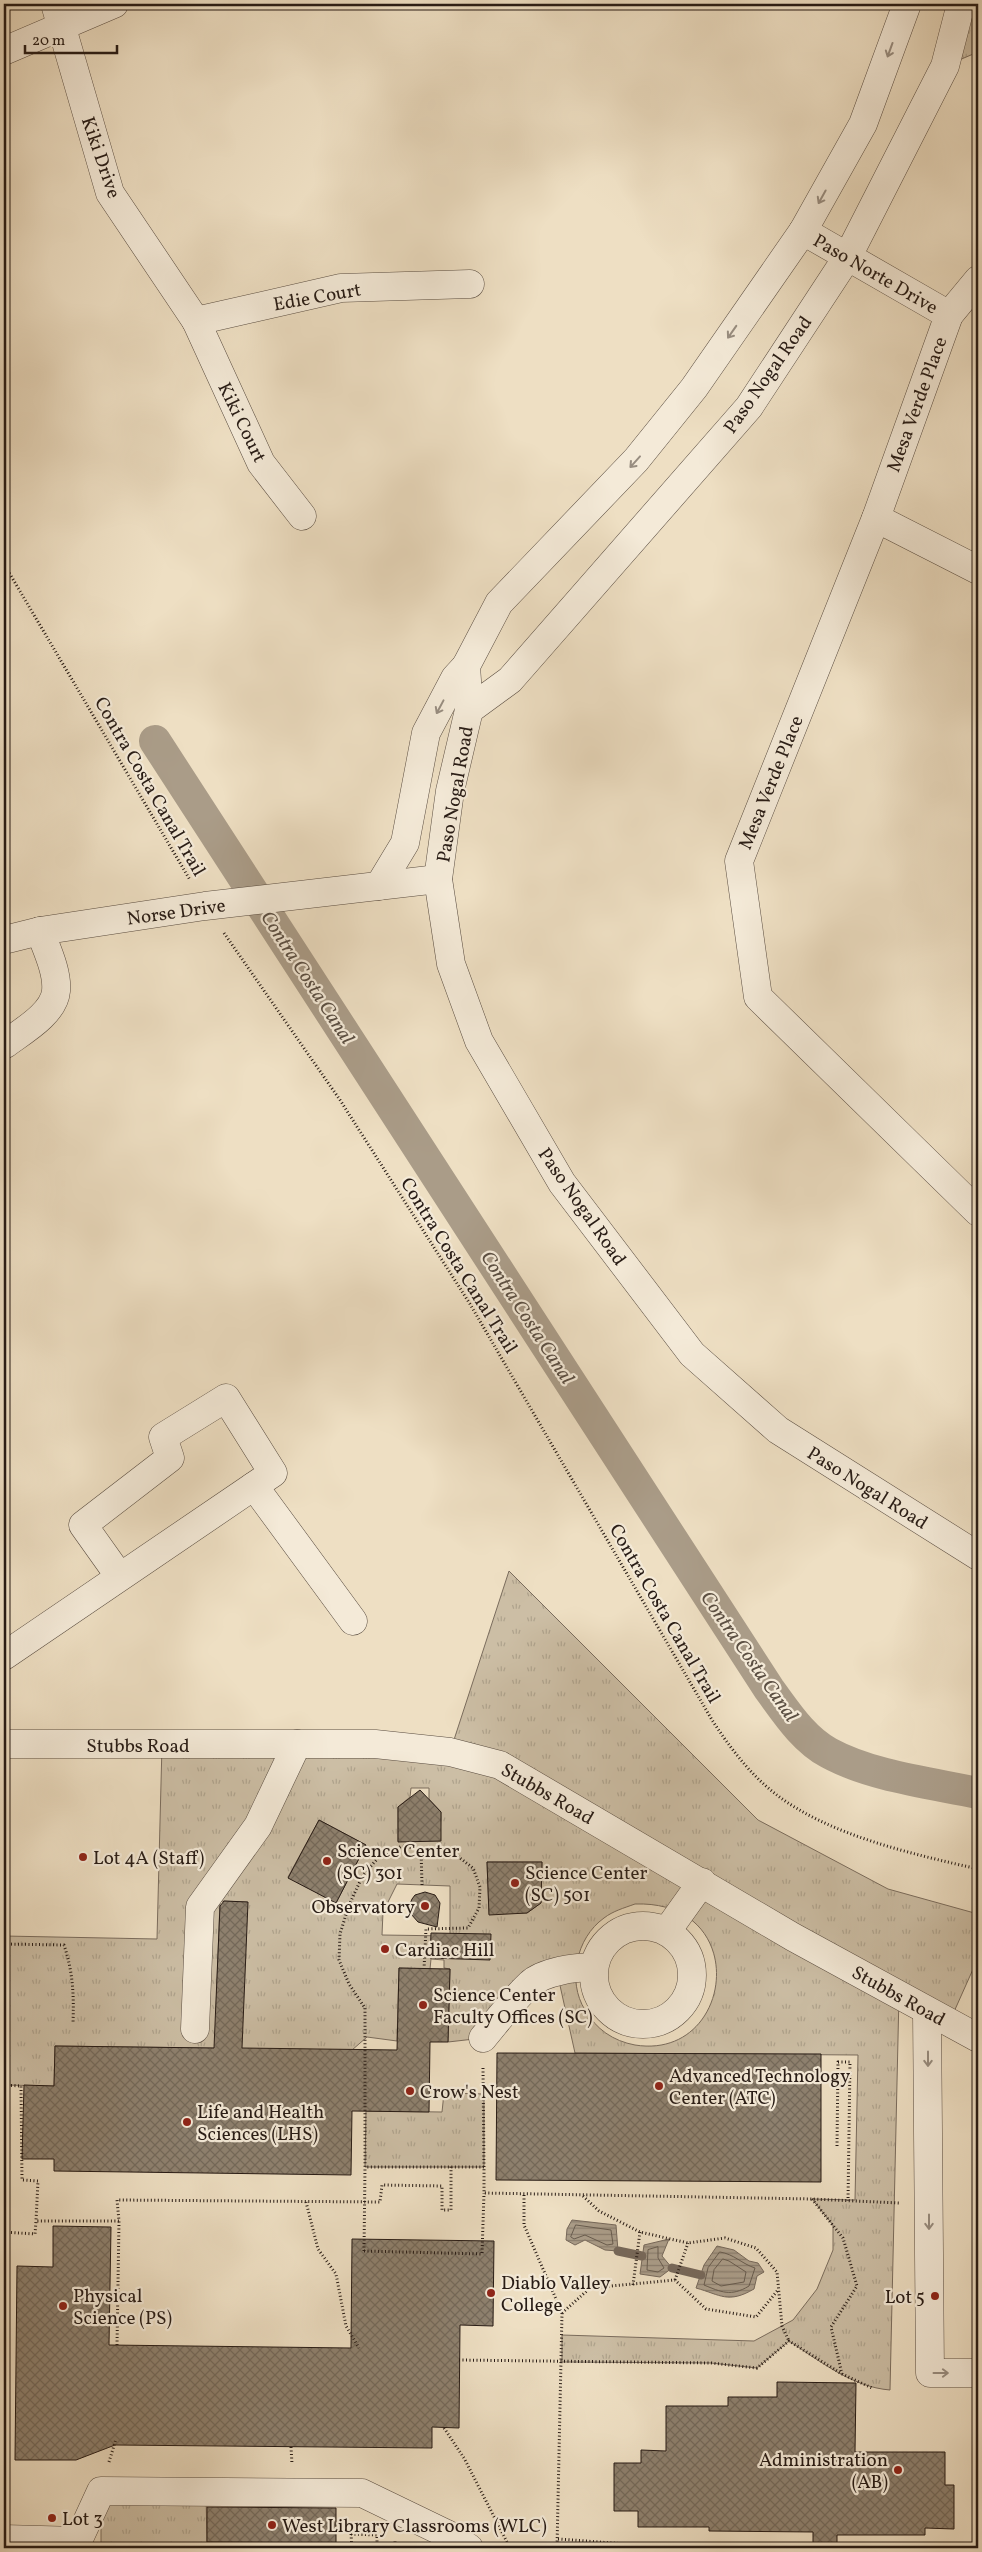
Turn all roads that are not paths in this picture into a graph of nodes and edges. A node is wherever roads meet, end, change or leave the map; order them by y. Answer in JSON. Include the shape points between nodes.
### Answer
{"nodes":[{"id":1,"x":114,"y":4,"type":"edge"},
{"id":2,"x":906,"y":4,"type":"edge"},
{"id":3,"x":961,"y":4,"type":"edge"},
{"id":4,"x":59,"y":15,"type":"edge"},
{"id":5,"x":4,"y":51,"type":"edge"},
{"id":6,"x":803,"y":230,"type":"junction"},
{"id":7,"x":848,"y":256,"type":"junction"},
{"id":8,"x":978,"y":280,"type":"edge"},
{"id":9,"x":470,"y":284,"type":"dead end"},
{"id":10,"x":949,"y":315,"type":"junction"},
{"id":11,"x":196,"y":321,"type":"junction"},
{"id":12,"x":302,"y":516,"type":"dead end"},
{"id":13,"x":876,"y":518,"type":"junction"},
{"id":14,"x":978,"y":570,"type":"edge"},
{"id":15,"x":466,"y":666,"type":"junction"},
{"id":16,"x":469,"y":710,"type":"junction"},
{"id":17,"x":438,"y":879,"type":"junction"},
{"id":18,"x":379,"y":886,"type":"junction"},
{"id":19,"x":40,"y":931,"type":"junction"},
{"id":20,"x":4,"y":940,"type":"edge"},
{"id":21,"x":4,"y":1046,"type":"edge"},
{"id":22,"x":978,"y":1212,"type":"edge"},
{"id":23,"x":254,"y":1486,"type":"junction"},
{"id":24,"x":978,"y":1556,"type":"edge"},
{"id":25,"x":120,"y":1577,"type":"junction"},
{"id":26,"x":353,"y":1621,"type":"dead end"},
{"id":27,"x":4,"y":1656,"type":"edge"},
{"id":28,"x":4,"y":1744,"type":"edge"},
{"id":29,"x":297,"y":1744,"type":"junction"},
{"id":30,"x":702,"y":1882,"type":"junction"},
{"id":31,"x":668,"y":1931,"type":"junction"},
{"id":32,"x":594,"y":1968,"type":"junction"},
{"id":33,"x":927,"y":2010,"type":"junction"},
{"id":34,"x":196,"y":2029,"type":"dead end"},
{"id":35,"x":483,"y":2038,"type":"road end"},
{"id":36,"x":978,"y":2038,"type":"edge"},
{"id":37,"x":978,"y":2373,"type":"edge"},
{"id":38,"x":4,"y":2539,"type":"edge"},
{"id":39,"x":85,"y":2545,"type":"edge"},
{"id":40,"x":469,"y":2548,"type":"edge"}],
"edges":[{"from":1,"to":4,"type":"street"},
{"from":2,"to":6,"type":"street","one_way":true,"via":[[863,124]]},
{"from":3,"to":7,"type":"street","name":"Paso Nogal Road","via":[[945,66]]},
{"from":4,"to":5,"type":"street"},
{"from":4,"to":11,"type":"street","name":"Kiki Drive","via":[[110,193]]},
{"from":6,"to":7,"type":"street","name":"Paso Norte Drive"},
{"from":6,"to":15,"type":"street","one_way":true,"via":[[694,388],[636,460],[499,603]]},
{"from":7,"to":10,"type":"street","name":"Paso Norte Drive"},
{"from":7,"to":16,"type":"street","name":"Paso Nogal Road","via":[[749,407],[510,680]]},
{"from":8,"to":10,"type":"street","name":"Mesa Verde Place"},
{"from":9,"to":11,"type":"street","name":"Edie Court","via":[[341,288]]},
{"from":10,"to":13,"type":"street","name":"Mesa Verde Place"},
{"from":11,"to":12,"type":"street","name":"Kiki Court","via":[[261,463]]},
{"from":13,"to":14,"type":"street"},
{"from":13,"to":22,"type":"street","name":"Mesa Verde Place","via":[[739,861],[758,997]]},
{"from":15,"to":16,"type":"street","name":"Paso Nogal Road"},
{"from":15,"to":18,"type":"street","one_way":true,"via":[[455,678],[426,733],[405,843]]},
{"from":16,"to":17,"type":"street","name":"Paso Nogal Road","via":[[450,792]]},
{"from":17,"to":18,"type":"street","name":"Norse Drive"},
{"from":17,"to":24,"type":"street","name":"Paso Nogal Road","via":[[451,964],[479,1041],[562,1183],[692,1354],[778,1430]]},
{"from":18,"to":19,"type":"street","name":"Norse Drive","via":[[216,904]]},
{"from":19,"to":20,"type":"street","name":"Norse Drive"},
{"from":19,"to":21,"type":"street","via":[[57,991],[47,1011]]},
{"from":23,"to":25,"type":"street"},
{"from":23,"to":25,"type":"street","via":[[273,1473],[226,1398],[163,1437],[170,1458],[83,1525]]},
{"from":23,"to":26,"type":"street"},
{"from":25,"to":27,"type":"street"},
{"from":28,"to":29,"type":"street","name":"Stubbs Road"},
{"from":29,"to":30,"type":"street","name":"Stubbs Road","via":[[384,1745],[450,1752],[500,1764]]},
{"from":29,"to":34,"type":"street","via":[[258,1826],[200,1907]]},
{"from":30,"to":31,"type":"street"},
{"from":30,"to":33,"type":"street","name":"Stubbs Road","via":[[793,1937]]},
{"from":31,"to":32,"type":"street","via":[[643,1925],[621,1930],[607,1940]]},
{"from":31,"to":32,"type":"street","via":[[686,1950],[693,1973],[686,2000],[671,2016],[660,2022],[632,2023],[610,2012],[597,1993]]},
{"from":32,"to":35,"type":"street","via":[[557,1972],[532,1983]]},
{"from":33,"to":36,"type":"street","name":"Stubbs Road"},
{"from":33,"to":37,"type":"street","one_way":true,"via":[[930,2373]]},
{"from":38,"to":39,"type":"street"},
{"from":39,"to":40,"type":"street","via":[[101,2491],[362,2493]]}]}
